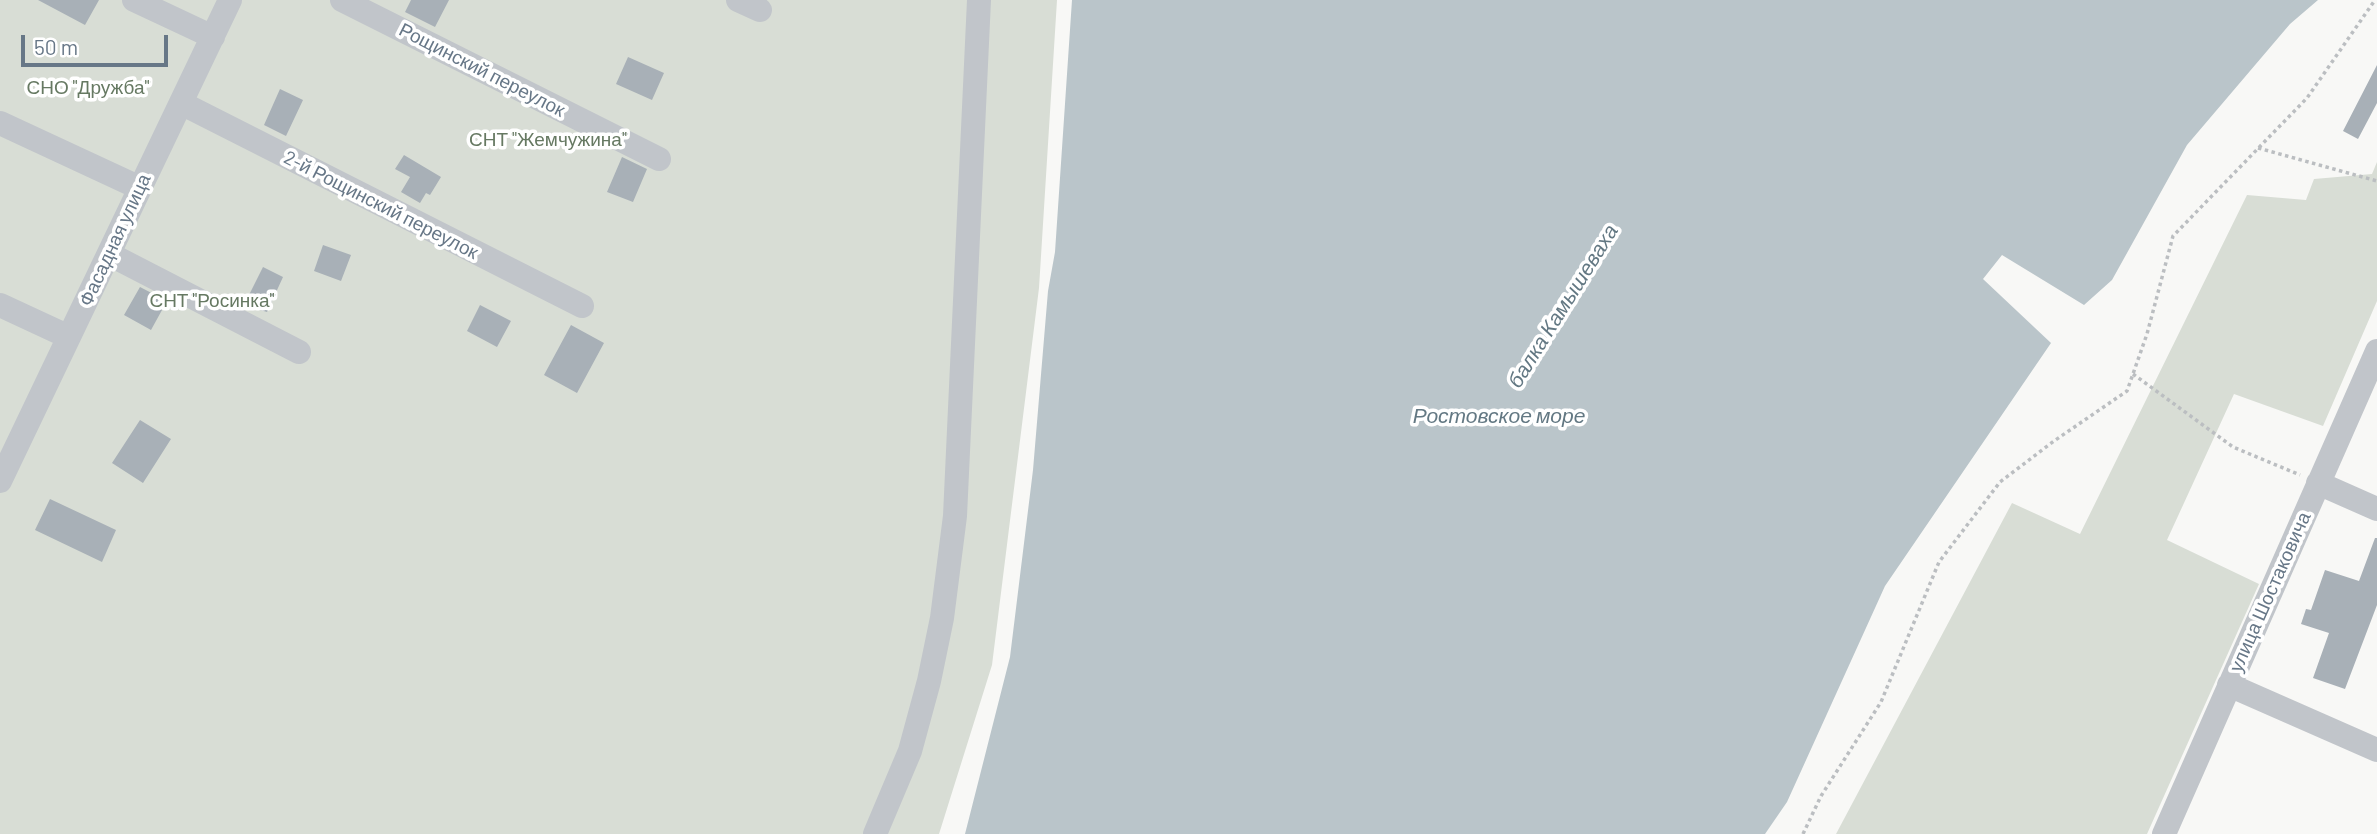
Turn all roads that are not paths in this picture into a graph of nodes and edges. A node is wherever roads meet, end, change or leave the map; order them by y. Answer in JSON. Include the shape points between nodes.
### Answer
{"nodes":[{"id":1,"x":134,"y":0,"type":"edge"},
{"id":2,"x":230,"y":0,"type":"edge"},
{"id":3,"x":342,"y":0,"type":"edge"},
{"id":4,"x":979,"y":0,"type":"edge"},
{"id":5,"x":213,"y":37,"type":"junction"},
{"id":6,"x":181,"y":103,"type":"junction"},
{"id":7,"x":0,"y":123,"type":"edge"},
{"id":8,"x":659,"y":159,"type":"dead end"},
{"id":9,"x":140,"y":188,"type":"junction"},
{"id":10,"x":109,"y":254,"type":"junction"},
{"id":11,"x":0,"y":305,"type":"edge"},
{"id":12,"x":582,"y":306,"type":"dead end"},
{"id":13,"x":69,"y":337,"type":"junction"},
{"id":14,"x":299,"y":352,"type":"dead end"},
{"id":15,"x":2376,"y":357,"type":"edge"},
{"id":16,"x":0,"y":481,"type":"edge"},
{"id":17,"x":2318,"y":483,"type":"junction"},
{"id":18,"x":2377,"y":509,"type":"edge"},
{"id":19,"x":2229,"y":685,"type":"junction"},
{"id":20,"x":2377,"y":750,"type":"edge"},
{"id":21,"x":874,"y":834,"type":"edge"},
{"id":22,"x":2164,"y":834,"type":"edge"}],
"edges":[{"from":1,"to":5,"type":"street"},
{"from":2,"to":5,"type":"street","name":"Фасадная улица"},
{"from":3,"to":8,"type":"street","name":"Рощинский переулок"},
{"from":4,"to":21,"type":"street","via":[[955,516],[929,681],[909,751]]},
{"from":5,"to":6,"type":"street","name":"Фасадная улица"},
{"from":6,"to":9,"type":"street","name":"Фасадная улица"},
{"from":6,"to":12,"type":"street","name":"2-й Рощинский переулок"},
{"from":7,"to":9,"type":"street"},
{"from":9,"to":10,"type":"street","name":"Фасадная улица"},
{"from":10,"to":13,"type":"street","name":"Фасадная улица"},
{"from":10,"to":14,"type":"street"},
{"from":11,"to":13,"type":"street"},
{"from":13,"to":16,"type":"street","name":"Фасадная улица"},
{"from":15,"to":17,"type":"street","name":"улица Шостаковича"},
{"from":17,"to":18,"type":"street"},
{"from":17,"to":19,"type":"street","name":"улица Шостаковича"},
{"from":19,"to":20,"type":"street"},
{"from":19,"to":22,"type":"street","name":"улица Шостаковича"}]}
